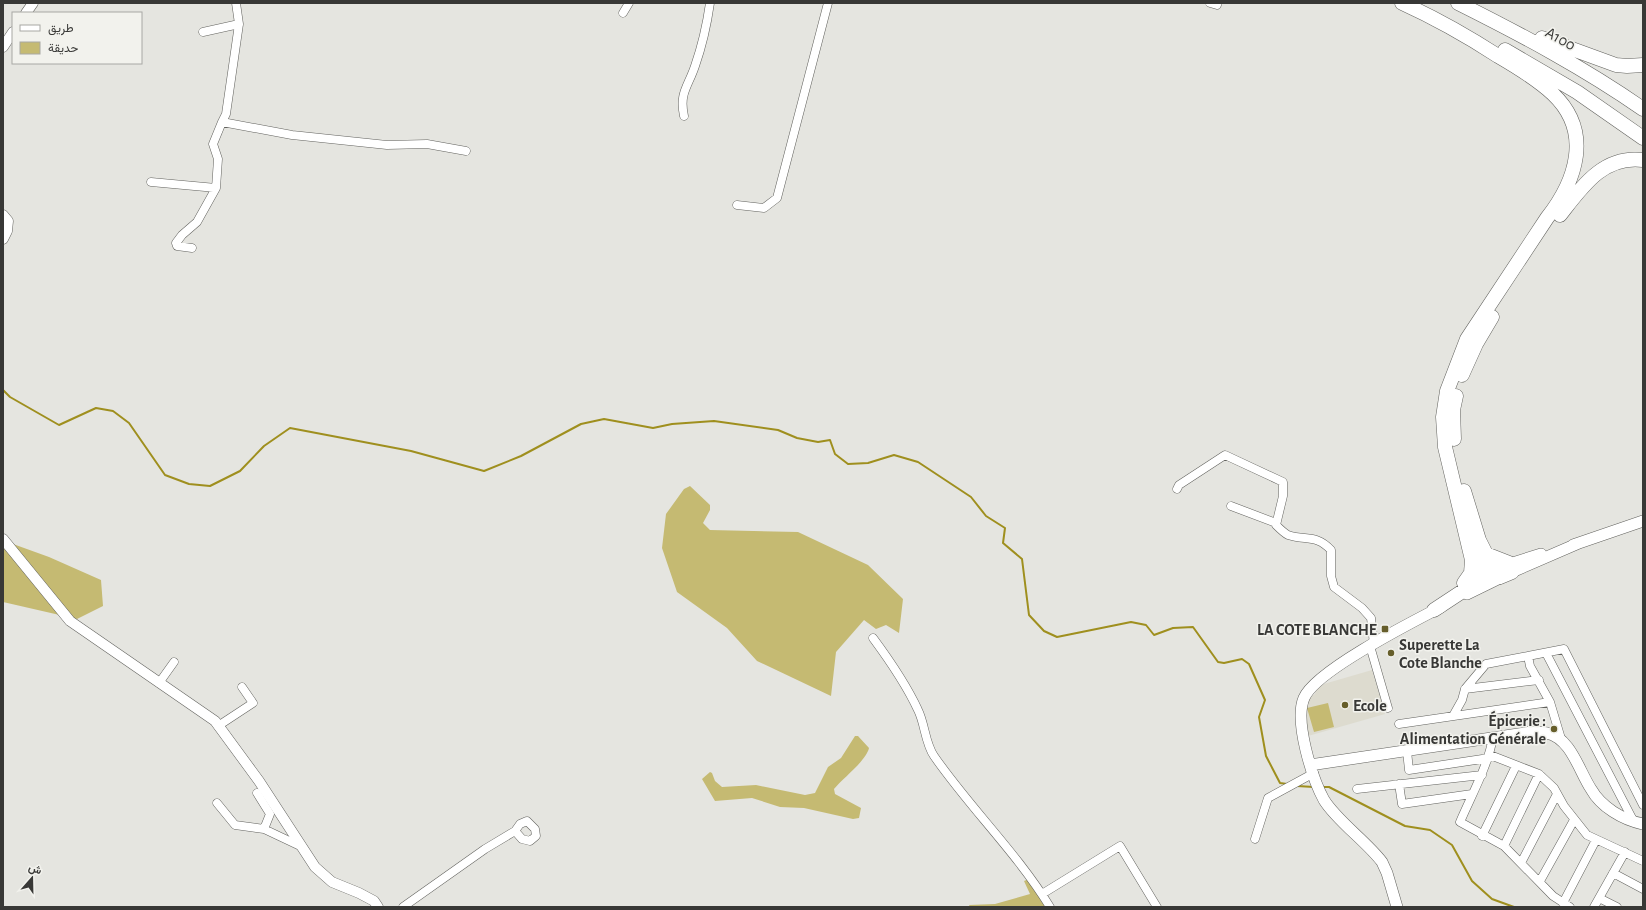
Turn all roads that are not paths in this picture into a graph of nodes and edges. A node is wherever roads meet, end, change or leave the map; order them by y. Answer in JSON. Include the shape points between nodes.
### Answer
{"nodes":[{"id":1,"x":32,"y":3,"type":"edge"},
{"id":2,"x":236,"y":3,"type":"edge"},
{"id":3,"x":629,"y":3,"type":"edge"},
{"id":4,"x":710,"y":3,"type":"edge"},
{"id":5,"x":828,"y":3,"type":"edge"},
{"id":6,"x":1402,"y":3,"type":"edge"},
{"id":7,"x":1417,"y":3,"type":"edge"},
{"id":8,"x":1458,"y":3,"type":"edge"},
{"id":9,"x":1468,"y":3,"type":"edge"},
{"id":10,"x":27,"y":12,"type":"edge"},
{"id":11,"x":623,"y":13,"type":"dead end"},
{"id":12,"x":239,"y":24,"type":"junction"},
{"id":13,"x":203,"y":32,"type":"dead end"},
{"id":14,"x":12,"y":34,"type":"edge"},
{"id":15,"x":3,"y":47,"type":"edge"},
{"id":16,"x":1643,"y":65,"type":"edge"},
{"id":17,"x":1643,"y":109,"type":"edge"},
{"id":18,"x":684,"y":116,"type":"dead end"},
{"id":19,"x":222,"y":122,"type":"junction"},
{"id":20,"x":1643,"y":138,"type":"edge"},
{"id":21,"x":466,"y":151,"type":"dead end"},
{"id":22,"x":1643,"y":160,"type":"edge"},
{"id":23,"x":151,"y":182,"type":"dead end"},
{"id":24,"x":216,"y":188,"type":"junction"},
{"id":25,"x":737,"y":205,"type":"dead end"},
{"id":26,"x":3,"y":215,"type":"edge"},
{"id":27,"x":3,"y":239,"type":"edge"},
{"id":28,"x":192,"y":248,"type":"dead end"},
{"id":29,"x":1177,"y":489,"type":"dead end"},
{"id":30,"x":1231,"y":506,"type":"dead end"},
{"id":31,"x":1643,"y":521,"type":"edge"},
{"id":32,"x":1276,"y":523,"type":"junction"},
{"id":33,"x":3,"y":539,"type":"edge"},
{"id":34,"x":1475,"y":545,"type":"junction"},
{"id":35,"x":1511,"y":567,"type":"junction"},
{"id":36,"x":1486,"y":572,"type":"junction"},
{"id":37,"x":1464,"y":583,"type":"junction"},
{"id":38,"x":1434,"y":610,"type":"junction"},
{"id":39,"x":1416,"y":620,"type":"junction"},
{"id":40,"x":873,"y":638,"type":"dead end"},
{"id":41,"x":1372,"y":645,"type":"junction"},
{"id":42,"x":1546,"y":653,"type":"junction"},
{"id":43,"x":1528,"y":656,"type":"junction"},
{"id":44,"x":174,"y":662,"type":"dead end"},
{"id":45,"x":1539,"y":680,"type":"junction"},
{"id":46,"x":160,"y":683,"type":"junction"},
{"id":47,"x":242,"y":687,"type":"dead end"},
{"id":48,"x":1465,"y":689,"type":"junction"},
{"id":49,"x":1550,"y":702,"type":"junction"},
{"id":50,"x":1388,"y":708,"type":"dead end"},
{"id":51,"x":1453,"y":716,"type":"junction"},
{"id":52,"x":1399,"y":724,"type":"dead end"},
{"id":53,"x":218,"y":726,"type":"junction"},
{"id":54,"x":1493,"y":738,"type":"junction"},
{"id":55,"x":1562,"y":742,"type":"junction"},
{"id":56,"x":1407,"y":751,"type":"junction"},
{"id":57,"x":1489,"y":757,"type":"junction"},
{"id":58,"x":1516,"y":766,"type":"junction"},
{"id":59,"x":1311,"y":774,"type":"junction"},
{"id":60,"x":1539,"y":774,"type":"junction"},
{"id":61,"x":1482,"y":775,"type":"junction"},
{"id":62,"x":1399,"y":784,"type":"junction"},
{"id":63,"x":1357,"y":789,"type":"dead end"},
{"id":64,"x":257,"y":793,"type":"dead end"},
{"id":65,"x":1472,"y":794,"type":"junction"},
{"id":66,"x":1557,"y":794,"type":"junction"},
{"id":67,"x":217,"y":803,"type":"dead end"},
{"id":68,"x":1643,"y":805,"type":"edge"},
{"id":69,"x":1574,"y":820,"type":"junction"},
{"id":70,"x":1639,"y":823,"type":"edge"},
{"id":71,"x":264,"y":829,"type":"junction"},
{"id":72,"x":515,"y":831,"type":"dead end"},
{"id":73,"x":1482,"y":836,"type":"junction"},
{"id":74,"x":1255,"y":839,"type":"dead end"},
{"id":75,"x":1596,"y":840,"type":"junction"},
{"id":76,"x":300,"y":846,"type":"junction"},
{"id":77,"x":1504,"y":846,"type":"junction"},
{"id":78,"x":1625,"y":852,"type":"junction"},
{"id":79,"x":1643,"y":861,"type":"edge"},
{"id":80,"x":1521,"y":862,"type":"junction"},
{"id":81,"x":1613,"y":873,"type":"junction"},
{"id":82,"x":1540,"y":881,"type":"junction"},
{"id":83,"x":1643,"y":889,"type":"edge"},
{"id":84,"x":1042,"y":894,"type":"junction"},
{"id":85,"x":1599,"y":898,"type":"junction"},
{"id":86,"x":1566,"y":905,"type":"edge"},
{"id":87,"x":378,"y":907,"type":"edge"},
{"id":88,"x":403,"y":907,"type":"edge"},
{"id":89,"x":1050,"y":907,"type":"edge"},
{"id":90,"x":1157,"y":907,"type":"edge"},
{"id":91,"x":1397,"y":907,"type":"edge"},
{"id":92,"x":1594,"y":907,"type":"edge"},
{"id":93,"x":1617,"y":907,"type":"edge"}],
"edges":[{"from":1,"to":10,"type":"street"},
{"from":2,"to":12,"type":"street"},
{"from":3,"to":11,"type":"street"},
{"from":4,"to":18,"type":"street","via":[[697,60],[682,97]]},
{"from":5,"to":25,"type":"street","via":[[777,198],[764,208]]},
{"from":6,"to":34,"type":"highway","via":[[1480,44],[1541,84],[1564,108],[1572,122],[1576,137],[1575,169],[1560,202],[1467,339],[1447,391],[1443,417],[1445,447]]},
{"from":7,"to":20,"type":"highway","via":[[1577,92]]},
{"from":8,"to":17,"type":"highway","name":"A100","number":"A100","via":[[1557,55]]},
{"from":9,"to":16,"type":"highway","via":[[1522,30],[1599,60],[1627,66]]},
{"from":12,"to":13,"type":"street"},
{"from":12,"to":19,"type":"street","via":[[226,114]]},
{"from":14,"to":15,"type":"street"},
{"from":19,"to":21,"type":"street","via":[[292,135],[387,145],[427,144]]},
{"from":19,"to":24,"type":"street","via":[[213,144],[218,159]]},
{"from":22,"to":34,"type":"highway","via":[[1627,159],[1605,166],[1584,183],[1503,299],[1464,368],[1453,410],[1454,439]]},
{"from":23,"to":24,"type":"street"},
{"from":24,"to":28,"type":"street","via":[[197,222],[176,243],[177,246]]},
{"from":26,"to":27,"type":"street","via":[[8,221]]},
{"from":29,"to":32,"type":"street","via":[[1179,485],[1225,455],[1283,482]]},
{"from":30,"to":32,"type":"street"},
{"from":31,"to":35,"type":"main road"},
{"from":32,"to":41,"type":"street","via":[[1288,535],[1324,542],[1331,550],[1331,576],[1334,587],[1371,618]]},
{"from":33,"to":46,"type":"street","via":[[70,621]]},
{"from":34,"to":35,"type":"highway"},
{"from":34,"to":36,"type":"highway","via":[[1485,560]]},
{"from":34,"to":37,"type":"highway","via":[[1471,573]]},
{"from":35,"to":36,"type":"highway","via":[[1500,577]]},
{"from":35,"to":38,"type":"main road"},
{"from":36,"to":37,"type":"main road"},
{"from":36,"to":38,"type":"highway","via":[[1472,585]]},
{"from":37,"to":39,"type":"main road"},
{"from":38,"to":39,"type":"main road"},
{"from":39,"to":41,"type":"main road"},
{"from":40,"to":84,"type":"street","via":[[899,675],[919,711],[932,754],[1002,843],[1023,865]]},
{"from":41,"to":50,"type":"street"},
{"from":41,"to":59,"type":"main road","via":[[1320,677],[1303,698],[1301,720]]},
{"from":42,"to":43,"type":"street"},
{"from":42,"to":68,"type":"street","via":[[1564,649]]},
{"from":42,"to":70,"type":"street"},
{"from":43,"to":45,"type":"street","via":[[1530,666]]},
{"from":43,"to":48,"type":"street","via":[[1486,664]]},
{"from":44,"to":46,"type":"street"},
{"from":45,"to":48,"type":"street"},
{"from":45,"to":49,"type":"street"},
{"from":46,"to":53,"type":"street","via":[[215,721]]},
{"from":47,"to":53,"type":"street","via":[[253,703]]},
{"from":48,"to":51,"type":"street"},
{"from":49,"to":51,"type":"street"},
{"from":49,"to":55,"type":"street"},
{"from":51,"to":52,"type":"street"},
{"from":53,"to":76,"type":"street","via":[[259,781]]},
{"from":54,"to":55,"type":"main road","via":[[1531,732],[1548,733]]},
{"from":54,"to":56,"type":"main road"},
{"from":54,"to":57,"type":"street"},
{"from":55,"to":70,"type":"main road","via":[[1570,750],[1591,790],[1607,807]]},
{"from":56,"to":57,"type":"street","via":[[1409,770]]},
{"from":56,"to":59,"type":"main road"},
{"from":57,"to":58,"type":"street"},
{"from":57,"to":61,"type":"street"},
{"from":58,"to":60,"type":"street"},
{"from":58,"to":73,"type":"street"},
{"from":59,"to":74,"type":"street","via":[[1268,798]]},
{"from":59,"to":91,"type":"main road","via":[[1325,800],[1382,862]]},
{"from":60,"to":66,"type":"street"},
{"from":60,"to":77,"type":"street"},
{"from":61,"to":62,"type":"street"},
{"from":61,"to":65,"type":"street"},
{"from":62,"to":63,"type":"street"},
{"from":62,"to":65,"type":"street","via":[[1402,804]]},
{"from":64,"to":71,"type":"street","via":[[270,814]]},
{"from":65,"to":73,"type":"street","via":[[1460,822]]},
{"from":66,"to":69,"type":"street"},
{"from":66,"to":80,"type":"street"},
{"from":67,"to":71,"type":"street","via":[[235,825]]},
{"from":69,"to":75,"type":"street","via":[[1587,835]]},
{"from":69,"to":82,"type":"street"},
{"from":71,"to":76,"type":"street"},
{"from":72,"to":88,"type":"street","via":[[484,849]]},
{"from":73,"to":77,"type":"street"},
{"from":75,"to":78,"type":"street"},
{"from":75,"to":86,"type":"street"},
{"from":76,"to":87,"type":"street","via":[[315,867],[332,882],[374,900]]},
{"from":77,"to":80,"type":"street"},
{"from":78,"to":79,"type":"street"},
{"from":78,"to":81,"type":"street"},
{"from":80,"to":82,"type":"street"},
{"from":81,"to":83,"type":"street"},
{"from":81,"to":85,"type":"street"},
{"from":82,"to":86,"type":"street","via":[[1553,896]]},
{"from":84,"to":89,"type":"street"},
{"from":84,"to":90,"type":"street","via":[[1120,846]]},
{"from":85,"to":92,"type":"street"},
{"from":85,"to":93,"type":"street"}]}
